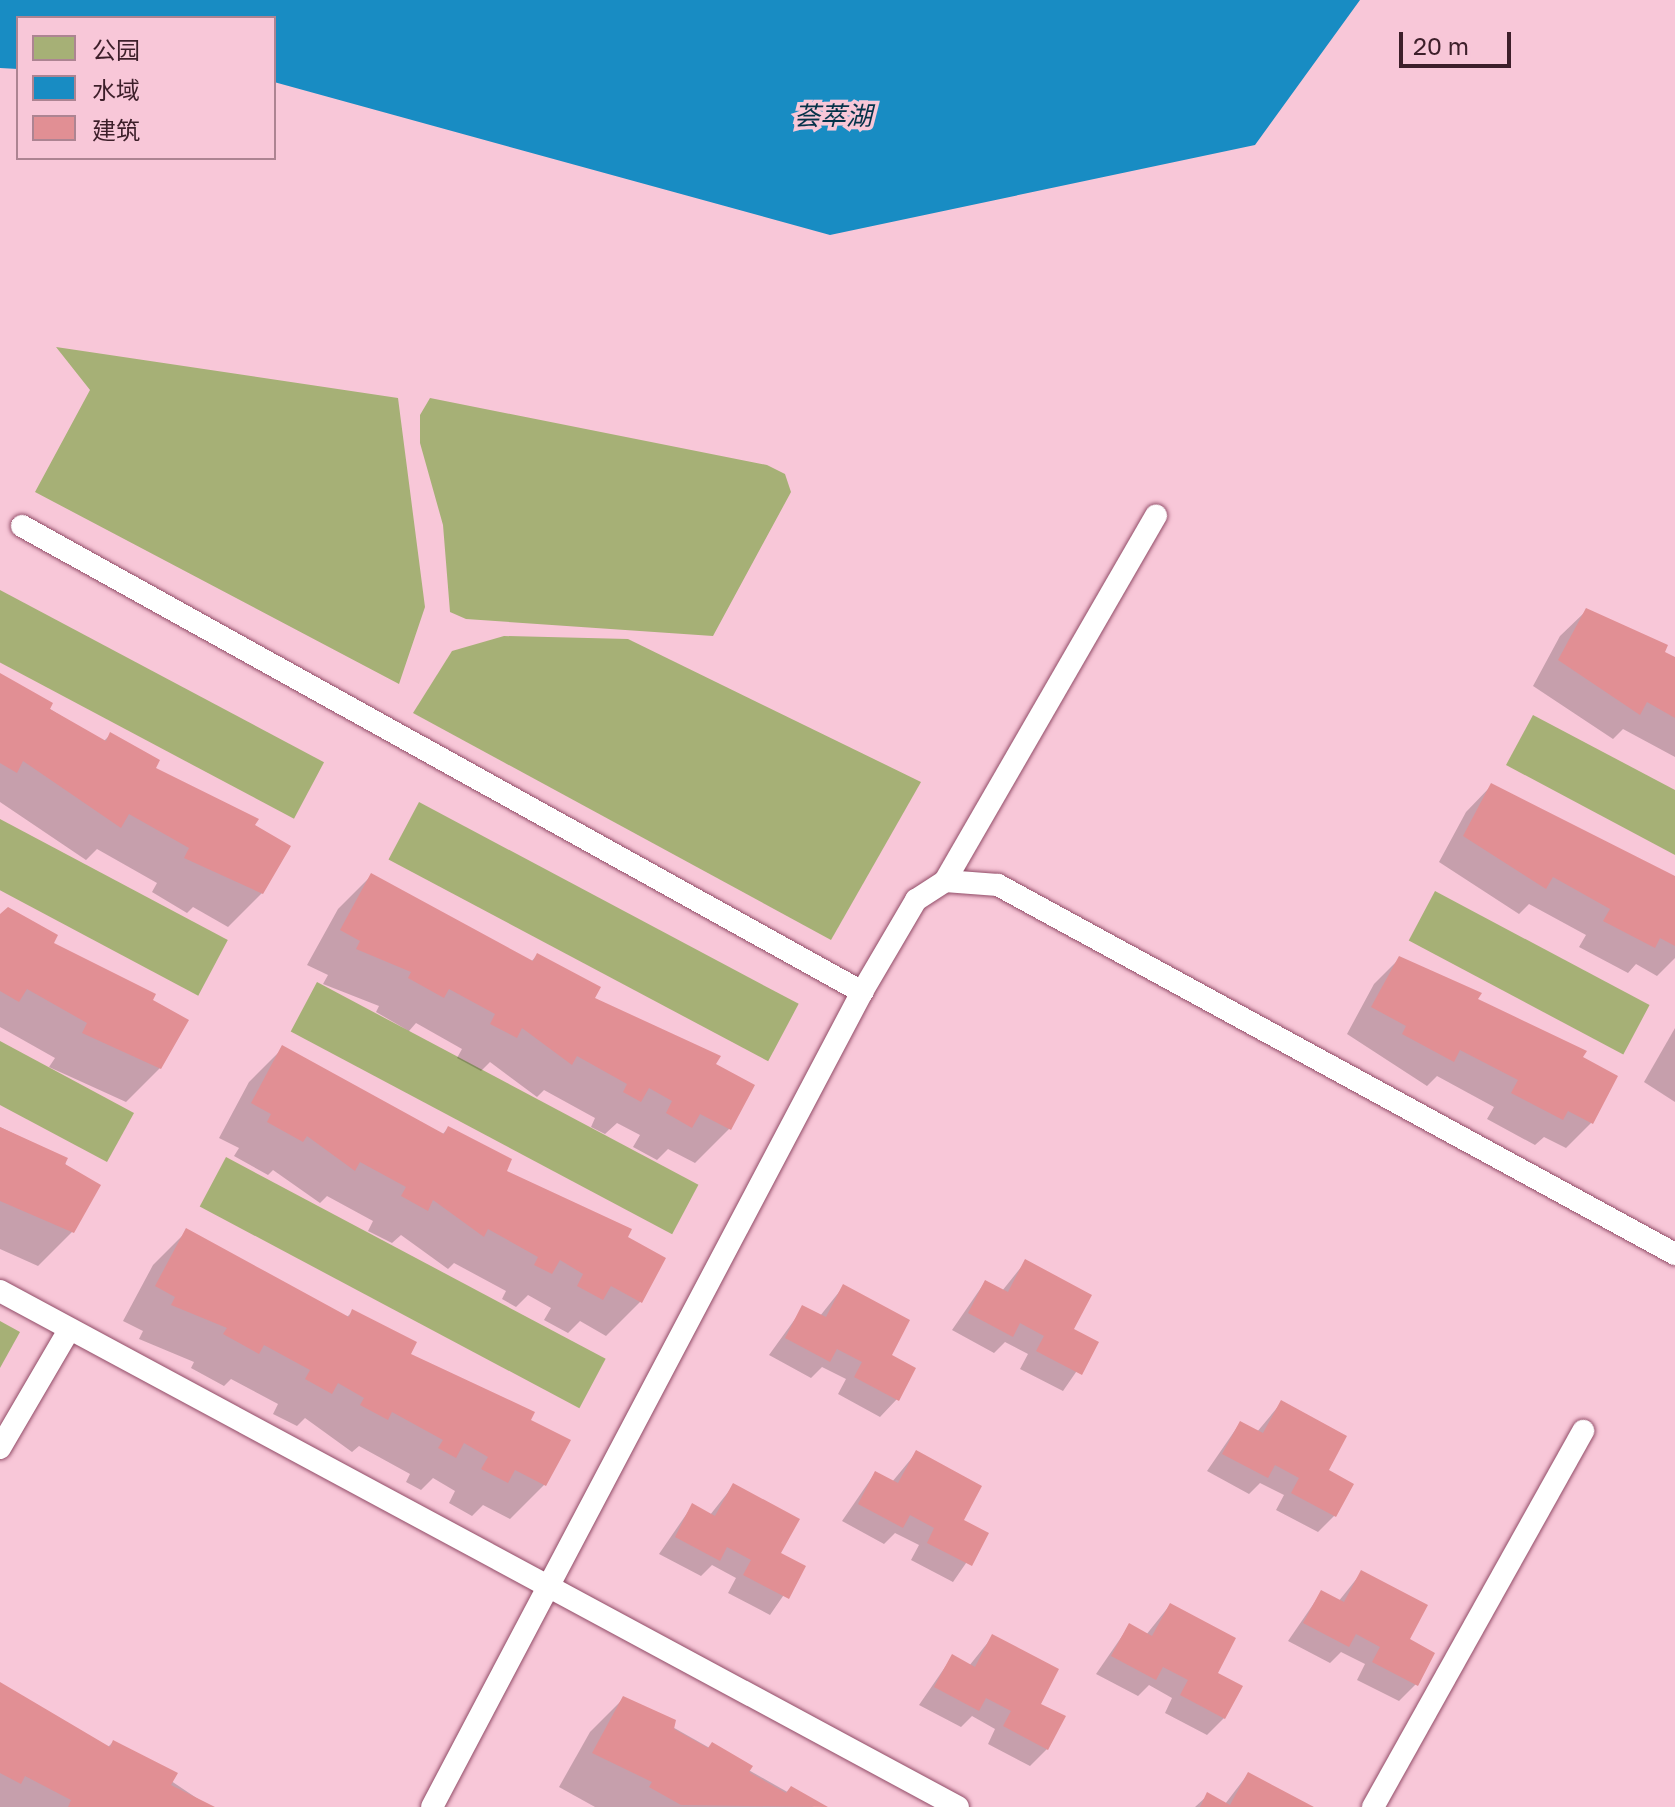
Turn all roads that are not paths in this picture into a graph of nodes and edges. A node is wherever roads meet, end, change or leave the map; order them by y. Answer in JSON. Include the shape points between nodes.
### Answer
{"nodes":[{"id":1,"x":1156,"y":515,"type":"dead end"},
{"id":2,"x":22,"y":526,"type":"dead end"},
{"id":3,"x":945,"y":881,"type":"junction"},
{"id":4,"x":862,"y":992,"type":"junction"},
{"id":5,"x":1675,"y":1254,"type":"edge"},
{"id":6,"x":0,"y":1291,"type":"edge"},
{"id":7,"x":69,"y":1330,"type":"junction"},
{"id":8,"x":1583,"y":1431,"type":"dead end"},
{"id":9,"x":0,"y":1448,"type":"edge"},
{"id":10,"x":547,"y":1589,"type":"junction"},
{"id":11,"x":432,"y":1807,"type":"edge"},
{"id":12,"x":958,"y":1807,"type":"edge"},
{"id":13,"x":1373,"y":1807,"type":"edge"}],
"edges":[{"from":1,"to":3,"type":"lane"},
{"from":2,"to":4,"type":"lane"},
{"from":3,"to":4,"type":"lane","via":[[916,900]]},
{"from":3,"to":5,"type":"lane","via":[[998,885]]},
{"from":4,"to":10,"type":"lane"},
{"from":6,"to":7,"type":"lane"},
{"from":7,"to":9,"type":"lane"},
{"from":7,"to":10,"type":"lane"},
{"from":8,"to":13,"type":"lane"},
{"from":10,"to":11,"type":"lane"},
{"from":10,"to":12,"type":"lane"}]}
